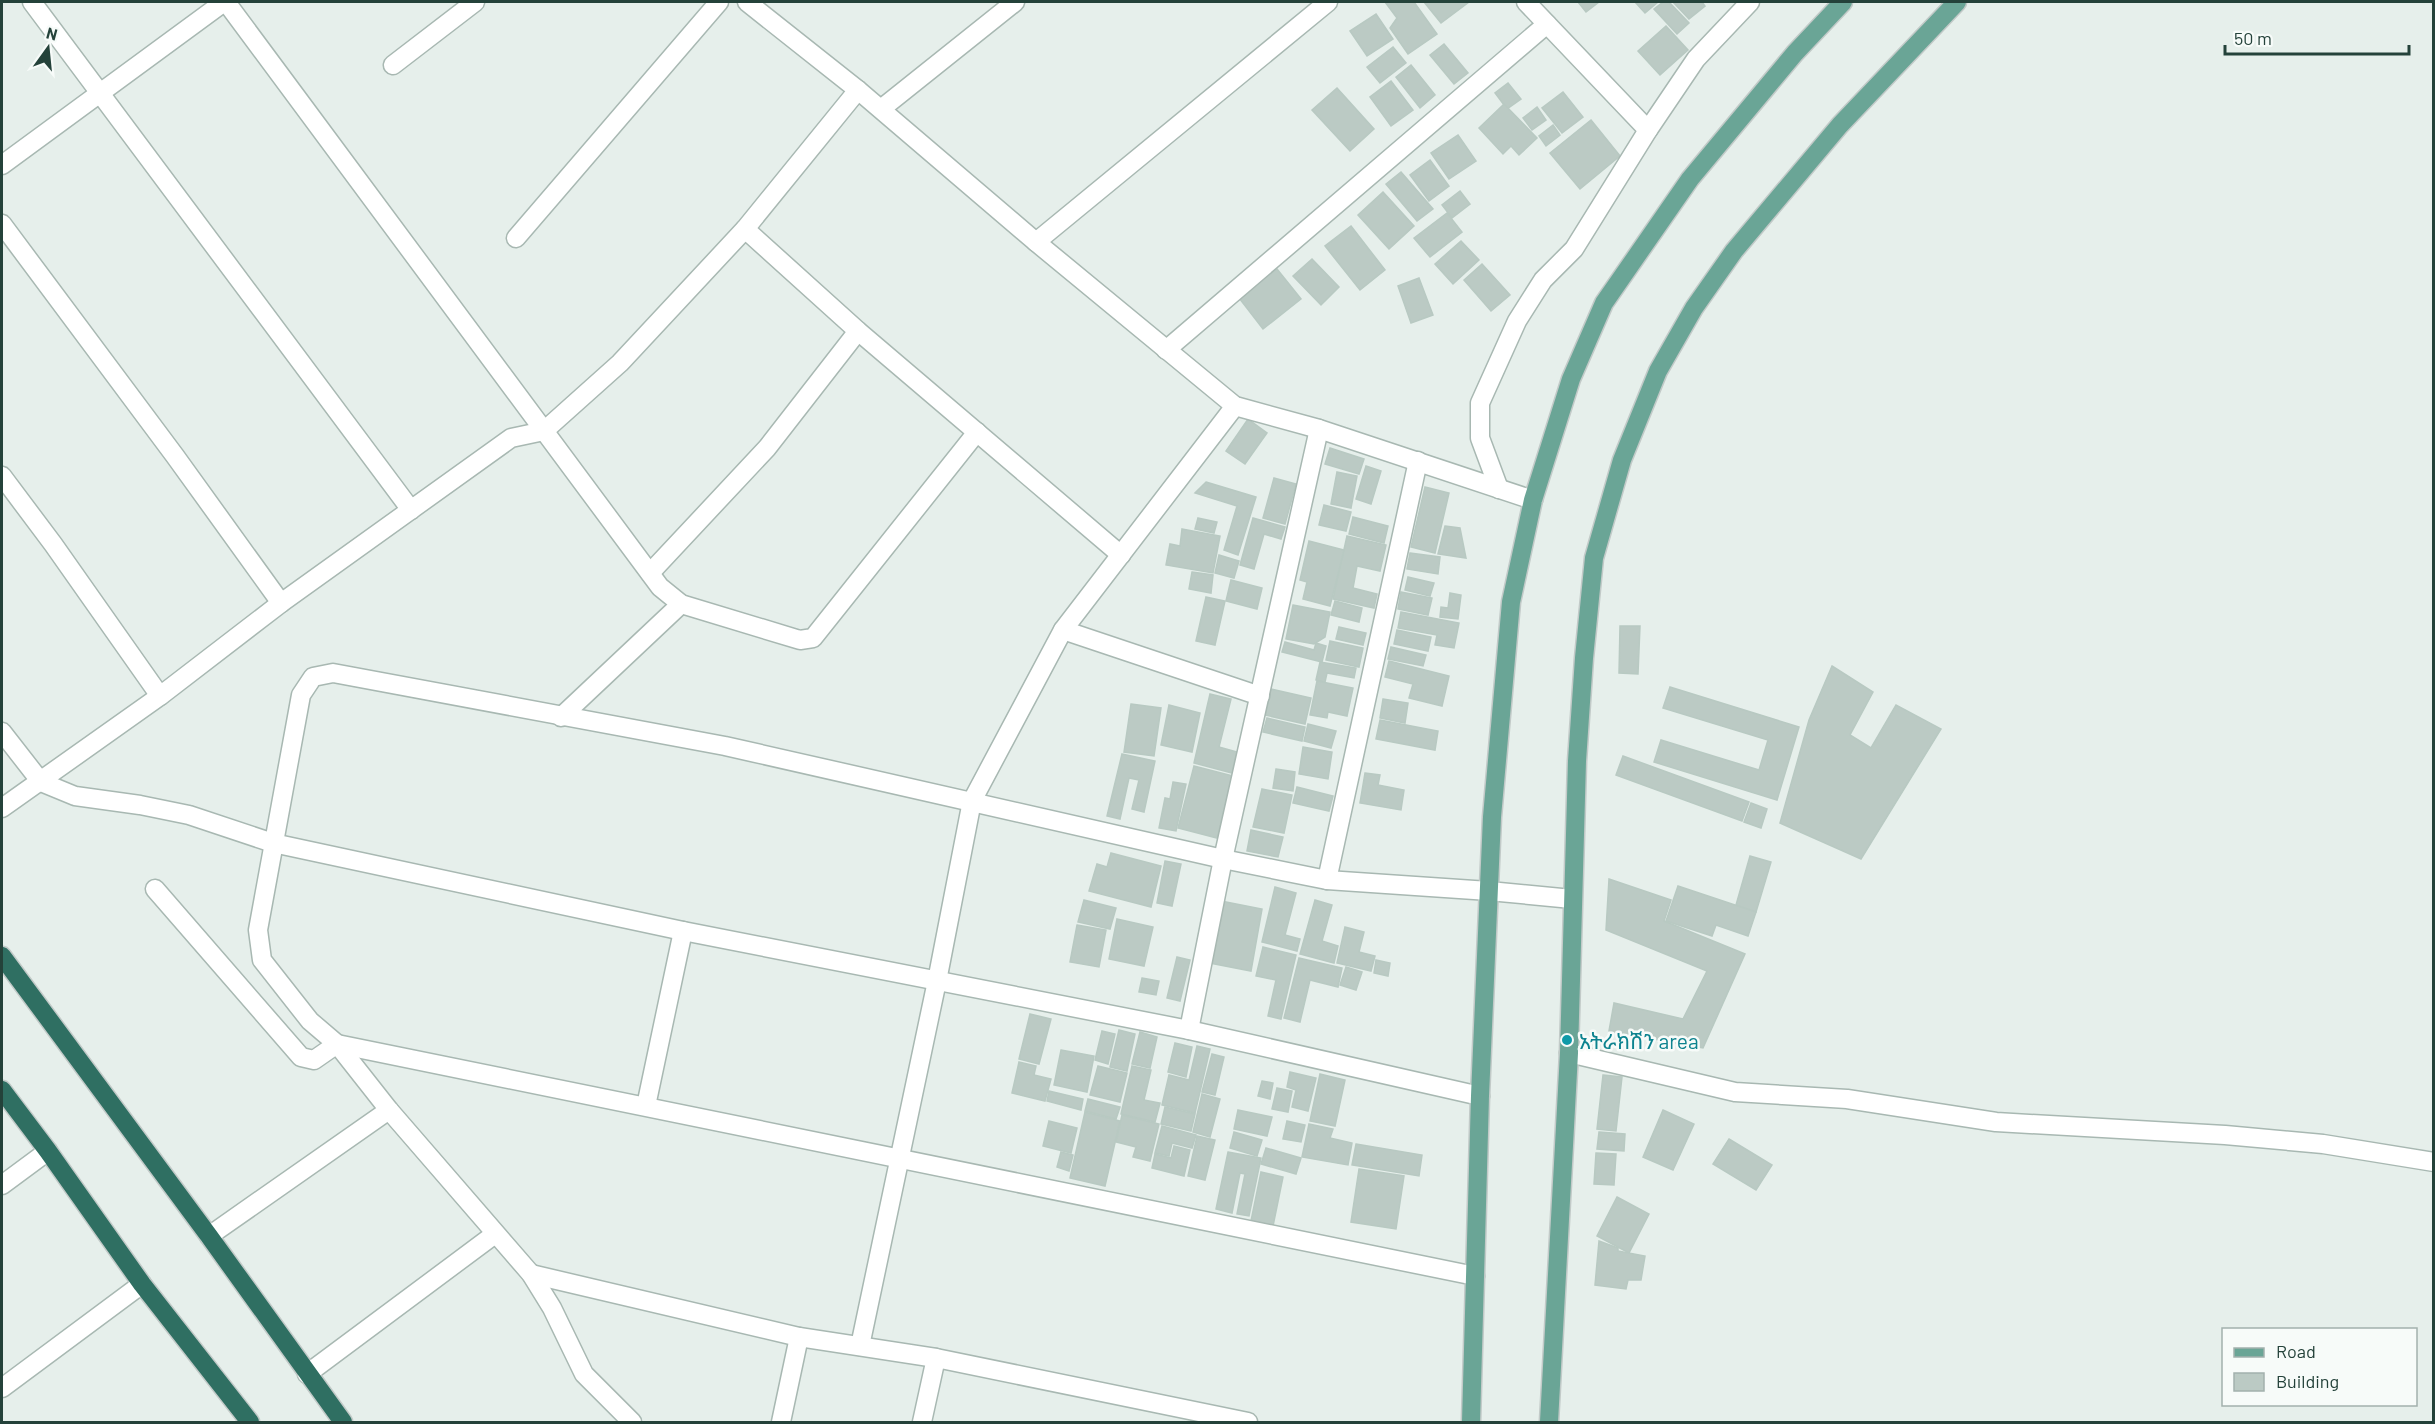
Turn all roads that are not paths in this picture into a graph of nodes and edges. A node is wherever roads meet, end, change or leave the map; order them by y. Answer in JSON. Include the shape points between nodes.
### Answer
{"nodes":[{"id":1,"x":32,"y":2,"type":"edge"},
{"id":2,"x":225,"y":2,"type":"edge"},
{"id":3,"x":475,"y":2,"type":"edge"},
{"id":4,"x":719,"y":2,"type":"edge"},
{"id":5,"x":747,"y":2,"type":"edge"},
{"id":6,"x":1015,"y":2,"type":"edge"},
{"id":7,"x":1328,"y":2,"type":"edge"},
{"id":8,"x":1526,"y":2,"type":"edge"},
{"id":9,"x":1750,"y":2,"type":"edge"},
{"id":10,"x":1843,"y":2,"type":"edge"},
{"id":11,"x":1957,"y":2,"type":"edge"},
{"id":12,"x":1547,"y":24,"type":"junction"},
{"id":13,"x":393,"y":65,"type":"dead end"},
{"id":14,"x":858,"y":90,"type":"junction"},
{"id":15,"x":100,"y":93,"type":"junction"},
{"id":16,"x":881,"y":109,"type":"junction"},
{"id":17,"x":1648,"y":130,"type":"junction"},
{"id":18,"x":2,"y":165,"type":"edge"},
{"id":19,"x":2,"y":224,"type":"edge"},
{"id":20,"x":745,"y":229,"type":"junction"},
{"id":21,"x":516,"y":238,"type":"dead end"},
{"id":22,"x":1036,"y":242,"type":"junction"},
{"id":23,"x":858,"y":331,"type":"junction"},
{"id":24,"x":1166,"y":350,"type":"junction"},
{"id":25,"x":1235,"y":405,"type":"junction"},
{"id":26,"x":1319,"y":429,"type":"junction"},
{"id":27,"x":544,"y":431,"type":"junction"},
{"id":28,"x":977,"y":432,"type":"junction"},
{"id":29,"x":1418,"y":461,"type":"junction"},
{"id":30,"x":2,"y":476,"type":"edge"},
{"id":31,"x":1499,"y":489,"type":"junction"},
{"id":32,"x":1533,"y":500,"type":"junction"},
{"id":33,"x":411,"y":510,"type":"junction"},
{"id":34,"x":1121,"y":555,"type":"junction"},
{"id":35,"x":650,"y":573,"type":"junction"},
{"id":36,"x":281,"y":603,"type":"junction"},
{"id":37,"x":681,"y":604,"type":"junction"},
{"id":38,"x":1063,"y":630,"type":"junction"},
{"id":39,"x":160,"y":696,"type":"junction"},
{"id":40,"x":1260,"y":696,"type":"junction"},
{"id":41,"x":561,"y":717,"type":"junction"},
{"id":42,"x":2,"y":732,"type":"edge"},
{"id":43,"x":41,"y":782,"type":"junction"},
{"id":44,"x":972,"y":801,"type":"junction"},
{"id":45,"x":2,"y":808,"type":"edge"},
{"id":46,"x":273,"y":843,"type":"junction"},
{"id":47,"x":1223,"y":860,"type":"junction"},
{"id":48,"x":1327,"y":880,"type":"junction"},
{"id":49,"x":155,"y":889,"type":"dead end"},
{"id":50,"x":1488,"y":891,"type":"junction"},
{"id":51,"x":1572,"y":899,"type":"junction"},
{"id":52,"x":683,"y":931,"type":"junction"},
{"id":53,"x":2,"y":956,"type":"edge"},
{"id":54,"x":937,"y":981,"type":"junction"},
{"id":55,"x":1189,"y":1030,"type":"junction"},
{"id":56,"x":337,"y":1044,"type":"junction"},
{"id":57,"x":1569,"y":1053,"type":"junction"},
{"id":58,"x":2,"y":1090,"type":"edge"},
{"id":59,"x":1480,"y":1096,"type":"junction"},
{"id":60,"x":646,"y":1106,"type":"junction"},
{"id":61,"x":389,"y":1110,"type":"junction"},
{"id":62,"x":48,"y":1151,"type":"junction"},
{"id":63,"x":898,"y":1158,"type":"junction"},
{"id":64,"x":2433,"y":1162,"type":"edge"},
{"id":65,"x":2,"y":1185,"type":"edge"},
{"id":66,"x":495,"y":1233,"type":"junction"},
{"id":67,"x":209,"y":1236,"type":"junction"},
{"id":68,"x":531,"y":1274,"type":"junction"},
{"id":69,"x":1474,"y":1276,"type":"junction"},
{"id":70,"x":142,"y":1284,"type":"junction"},
{"id":71,"x":799,"y":1337,"type":"junction"},
{"id":72,"x":860,"y":1346,"type":"junction"},
{"id":73,"x":936,"y":1358,"type":"junction"},
{"id":74,"x":306,"y":1374,"type":"junction"},
{"id":75,"x":2,"y":1388,"type":"edge"},
{"id":76,"x":249,"y":1422,"type":"edge"},
{"id":77,"x":343,"y":1422,"type":"edge"},
{"id":78,"x":632,"y":1422,"type":"edge"},
{"id":79,"x":781,"y":1422,"type":"edge"},
{"id":80,"x":922,"y":1422,"type":"edge"},
{"id":81,"x":1248,"y":1422,"type":"edge"},
{"id":82,"x":1471,"y":1422,"type":"edge"},
{"id":83,"x":1548,"y":1422,"type":"edge"}],
"edges":[{"from":1,"to":15,"type":"street"},
{"from":2,"to":15,"type":"street"},
{"from":2,"to":27,"type":"street"},
{"from":3,"to":13,"type":"street"},
{"from":4,"to":21,"type":"street"},
{"from":5,"to":14,"type":"street"},
{"from":6,"to":16,"type":"street"},
{"from":7,"to":22,"type":"street"},
{"from":8,"to":12,"type":"street"},
{"from":9,"to":17,"type":"street","via":[[1696,59]]},
{"from":10,"to":32,"type":"main road","via":[[1795,52],[1690,179],[1604,303],[1570,379]]},
{"from":11,"to":51,"type":"main road","via":[[1840,125],[1734,251],[1694,308],[1658,371],[1622,460],[1594,558],[1582,681]]},
{"from":12,"to":17,"type":"street"},
{"from":12,"to":24,"type":"street"},
{"from":14,"to":16,"type":"street"},
{"from":14,"to":20,"type":"street"},
{"from":15,"to":18,"type":"street"},
{"from":15,"to":33,"type":"street"},
{"from":16,"to":22,"type":"street"},
{"from":17,"to":31,"type":"street","via":[[1574,249],[1543,280],[1517,321],[1480,403],[1480,438]]},
{"from":19,"to":36,"type":"street"},
{"from":20,"to":23,"type":"street"},
{"from":20,"to":27,"type":"street","via":[[620,363]]},
{"from":22,"to":24,"type":"street"},
{"from":23,"to":28,"type":"street"},
{"from":23,"to":35,"type":"street","via":[[767,448]]},
{"from":24,"to":25,"type":"street"},
{"from":25,"to":26,"type":"street"},
{"from":25,"to":34,"type":"street"},
{"from":26,"to":29,"type":"street"},
{"from":26,"to":40,"type":"street"},
{"from":27,"to":33,"type":"street","via":[[511,438]]},
{"from":27,"to":35,"type":"street"},
{"from":28,"to":34,"type":"street"},
{"from":28,"to":37,"type":"street","via":[[813,638],[800,640]]},
{"from":29,"to":31,"type":"street"},
{"from":29,"to":48,"type":"street"},
{"from":30,"to":39,"type":"street"},
{"from":31,"to":32,"type":"street"},
{"from":32,"to":50,"type":"main road","via":[[1511,602]]},
{"from":33,"to":36,"type":"street"},
{"from":34,"to":38,"type":"street"},
{"from":35,"to":37,"type":"street"},
{"from":36,"to":39,"type":"street"},
{"from":37,"to":41,"type":"street"},
{"from":38,"to":40,"type":"street"},
{"from":38,"to":44,"type":"street"},
{"from":39,"to":43,"type":"street"},
{"from":40,"to":47,"type":"street"},
{"from":41,"to":44,"type":"street","via":[[725,746]]},
{"from":41,"to":46,"type":"street","via":[[333,673],[313,677],[301,695]]},
{"from":42,"to":43,"type":"street"},
{"from":43,"to":45,"type":"street"},
{"from":43,"to":46,"type":"street","via":[[75,796],[189,815]]},
{"from":44,"to":47,"type":"street"},
{"from":44,"to":54,"type":"street"},
{"from":46,"to":52,"type":"street"},
{"from":46,"to":56,"type":"street","via":[[258,930],[262,960],[310,1021]]},
{"from":47,"to":48,"type":"street"},
{"from":47,"to":55,"type":"street"},
{"from":48,"to":50,"type":"street"},
{"from":49,"to":56,"type":"street","via":[[301,1057],[314,1060]]},
{"from":50,"to":51,"type":"street"},
{"from":50,"to":59,"type":"main road"},
{"from":51,"to":57,"type":"main road"},
{"from":52,"to":54,"type":"street"},
{"from":52,"to":60,"type":"street"},
{"from":53,"to":67,"type":"highway"},
{"from":54,"to":55,"type":"street"},
{"from":54,"to":63,"type":"street"},
{"from":55,"to":59,"type":"street"},
{"from":56,"to":60,"type":"street"},
{"from":56,"to":61,"type":"street"},
{"from":57,"to":64,"type":"street","via":[[1735,1092],[1847,1099],[1996,1122],[2323,1144]]},
{"from":57,"to":83,"type":"main road"},
{"from":58,"to":62,"type":"highway"},
{"from":59,"to":69,"type":"main road"},
{"from":60,"to":63,"type":"street"},
{"from":61,"to":66,"type":"street"},
{"from":61,"to":67,"type":"street"},
{"from":62,"to":65,"type":"street"},
{"from":62,"to":70,"type":"highway"},
{"from":63,"to":69,"type":"street"},
{"from":63,"to":72,"type":"street"},
{"from":66,"to":68,"type":"street"},
{"from":66,"to":74,"type":"street"},
{"from":67,"to":74,"type":"highway"},
{"from":68,"to":71,"type":"street"},
{"from":68,"to":78,"type":"street","via":[[584,1374]]},
{"from":69,"to":82,"type":"main road"},
{"from":70,"to":75,"type":"street"},
{"from":70,"to":76,"type":"highway"},
{"from":71,"to":72,"type":"street"},
{"from":71,"to":79,"type":"street"},
{"from":72,"to":73,"type":"street"},
{"from":73,"to":80,"type":"street"},
{"from":73,"to":81,"type":"street"},
{"from":74,"to":77,"type":"highway"}]}
